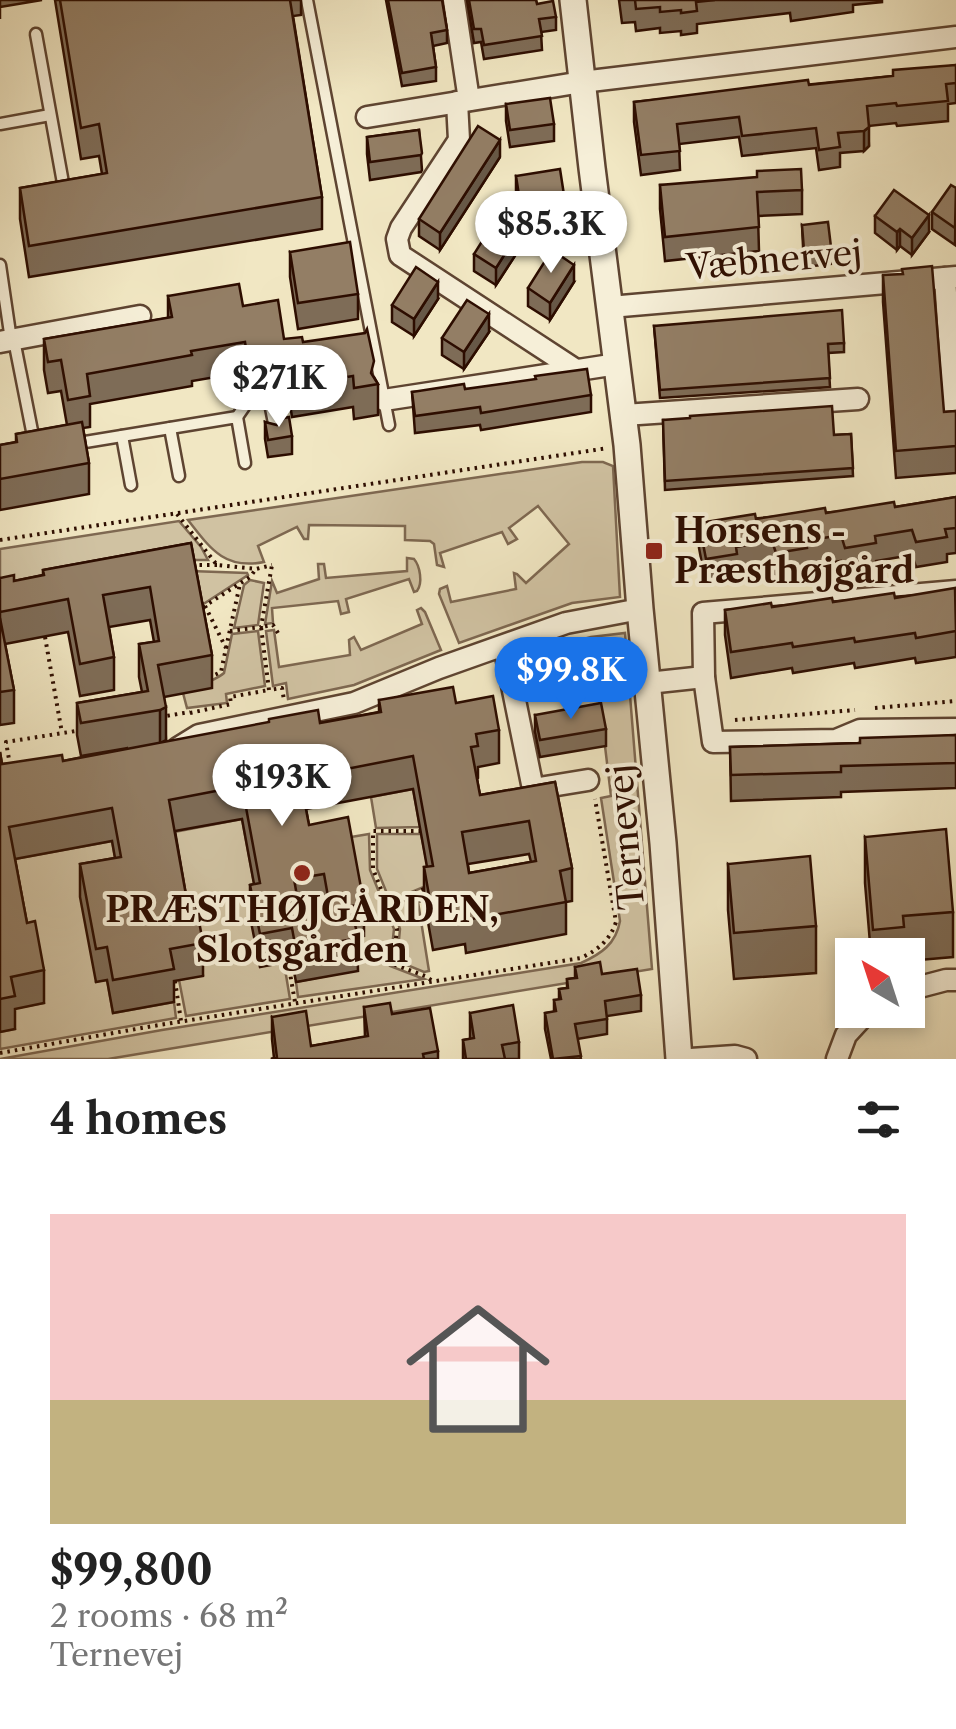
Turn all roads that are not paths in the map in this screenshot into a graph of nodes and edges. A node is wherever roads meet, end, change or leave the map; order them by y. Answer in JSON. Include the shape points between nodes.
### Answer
{"nodes":[{"id":1,"x":307,"y":0,"type":"edge"},
{"id":2,"x":454,"y":0,"type":"edge"},
{"id":3,"x":573,"y":0,"type":"edge"},
{"id":4,"x":36,"y":34,"type":"dead end"},
{"id":5,"x":956,"y":37,"type":"edge"},
{"id":6,"x":582,"y":82,"type":"junction"},
{"id":7,"x":463,"y":102,"type":"junction"},
{"id":8,"x":50,"y":114,"type":"junction"},
{"id":9,"x":368,"y":117,"type":"dead end"},
{"id":10,"x":0,"y":124,"type":"edge"},
{"id":11,"x":66,"y":200,"type":"edge"},
{"id":12,"x":0,"y":264,"type":"edge"},
{"id":13,"x":950,"y":278,"type":"edge"},
{"id":14,"x":1,"y":284,"type":"edge"},
{"id":15,"x":610,"y":307,"type":"junction"},
{"id":16,"x":140,"y":316,"type":"dead end"},
{"id":17,"x":9,"y":340,"type":"edge"},
{"id":18,"x":617,"y":364,"type":"junction"},
{"id":19,"x":576,"y":370,"type":"junction"},
{"id":20,"x":858,"y":399,"type":"dead end"},
{"id":21,"x":384,"y":400,"type":"junction"},
{"id":22,"x":624,"y":416,"type":"junction"},
{"id":23,"x":237,"y":417,"type":"junction"},
{"id":24,"x":955,"y":424,"type":"edge"},
{"id":25,"x":389,"y":426,"type":"dead end"},
{"id":26,"x":170,"y":428,"type":"junction"},
{"id":27,"x":276,"y":432,"type":"edge"},
{"id":28,"x":122,"y":436,"type":"junction"},
{"id":29,"x":53,"y":448,"type":"edge"},
{"id":30,"x":36,"y":450,"type":"edge"},
{"id":31,"x":244,"y":463,"type":"dead end"},
{"id":32,"x":180,"y":476,"type":"dead end"},
{"id":33,"x":131,"y":485,"type":"dead end"},
{"id":34,"x":956,"y":590,"type":"edge"},
{"id":35,"x":640,"y":609,"type":"junction"},
{"id":36,"x":504,"y":646,"type":"junction"},
{"id":37,"x":704,"y":676,"type":"junction"},
{"id":38,"x":648,"y":683,"type":"junction"},
{"id":39,"x":956,"y":729,"type":"edge"},
{"id":40,"x":165,"y":756,"type":"edge"},
{"id":41,"x":588,"y":780,"type":"road end"},
{"id":42,"x":956,"y":980,"type":"edge"},
{"id":43,"x":925,"y":986,"type":"edge"},
{"id":44,"x":852,"y":1028,"type":"edge"},
{"id":45,"x":679,"y":1059,"type":"edge"},
{"id":46,"x":691,"y":1059,"type":"edge"},
{"id":47,"x":746,"y":1059,"type":"edge"},
{"id":48,"x":837,"y":1059,"type":"edge"}],
"edges":[{"from":1,"to":21,"type":"lane"},
{"from":2,"to":7,"type":"street"},
{"from":3,"to":6,"type":"street","name":"Ternevej"},
{"from":4,"to":8,"type":"lane"},
{"from":5,"to":6,"type":"street"},
{"from":6,"to":7,"type":"street"},
{"from":6,"to":15,"type":"street","name":"Ternevej"},
{"from":7,"to":9,"type":"street"},
{"from":7,"to":19,"type":"street","via":[[459,140],[401,228],[400,255]]},
{"from":8,"to":10,"type":"lane"},
{"from":8,"to":11,"type":"lane"},
{"from":12,"to":14,"type":"lane"},
{"from":13,"to":15,"type":"street","name":"Væbnervej"},
{"from":13,"to":24,"type":"street","name":"Væbnervej"},
{"from":14,"to":17,"type":"lane"},
{"from":15,"to":18,"type":"street","name":"Ternevej"},
{"from":16,"to":17,"type":"street"},
{"from":17,"to":30,"type":"lane"},
{"from":18,"to":19,"type":"street"},
{"from":18,"to":22,"type":"street","name":"Ternevej"},
{"from":19,"to":21,"type":"street"},
{"from":20,"to":22,"type":"street"},
{"from":21,"to":25,"type":"lane"},
{"from":22,"to":35,"type":"street","name":"Ternevej"},
{"from":23,"to":26,"type":"lane"},
{"from":23,"to":27,"type":"lane","via":[[248,402],[270,398]]},
{"from":23,"to":31,"type":"lane"},
{"from":26,"to":28,"type":"lane"},
{"from":26,"to":32,"type":"lane"},
{"from":28,"to":29,"type":"lane"},
{"from":28,"to":33,"type":"lane"},
{"from":34,"to":37,"type":"street","via":[[703,613]]},
{"from":35,"to":36,"type":"street","via":[[566,623]]},
{"from":35,"to":38,"type":"street","name":"Ternevej"},
{"from":36,"to":40,"type":"street","via":[[354,703],[195,737]]},
{"from":36,"to":41,"type":"street","name":"Ternevej","via":[[532,789]]},
{"from":37,"to":38,"type":"street"},
{"from":37,"to":39,"type":"street","via":[[713,742]]},
{"from":38,"to":45,"type":"street","name":"Ternevej"},
{"from":42,"to":43,"type":"street"},
{"from":44,"to":48,"type":"street"},
{"from":46,"to":47,"type":"street"}]}
